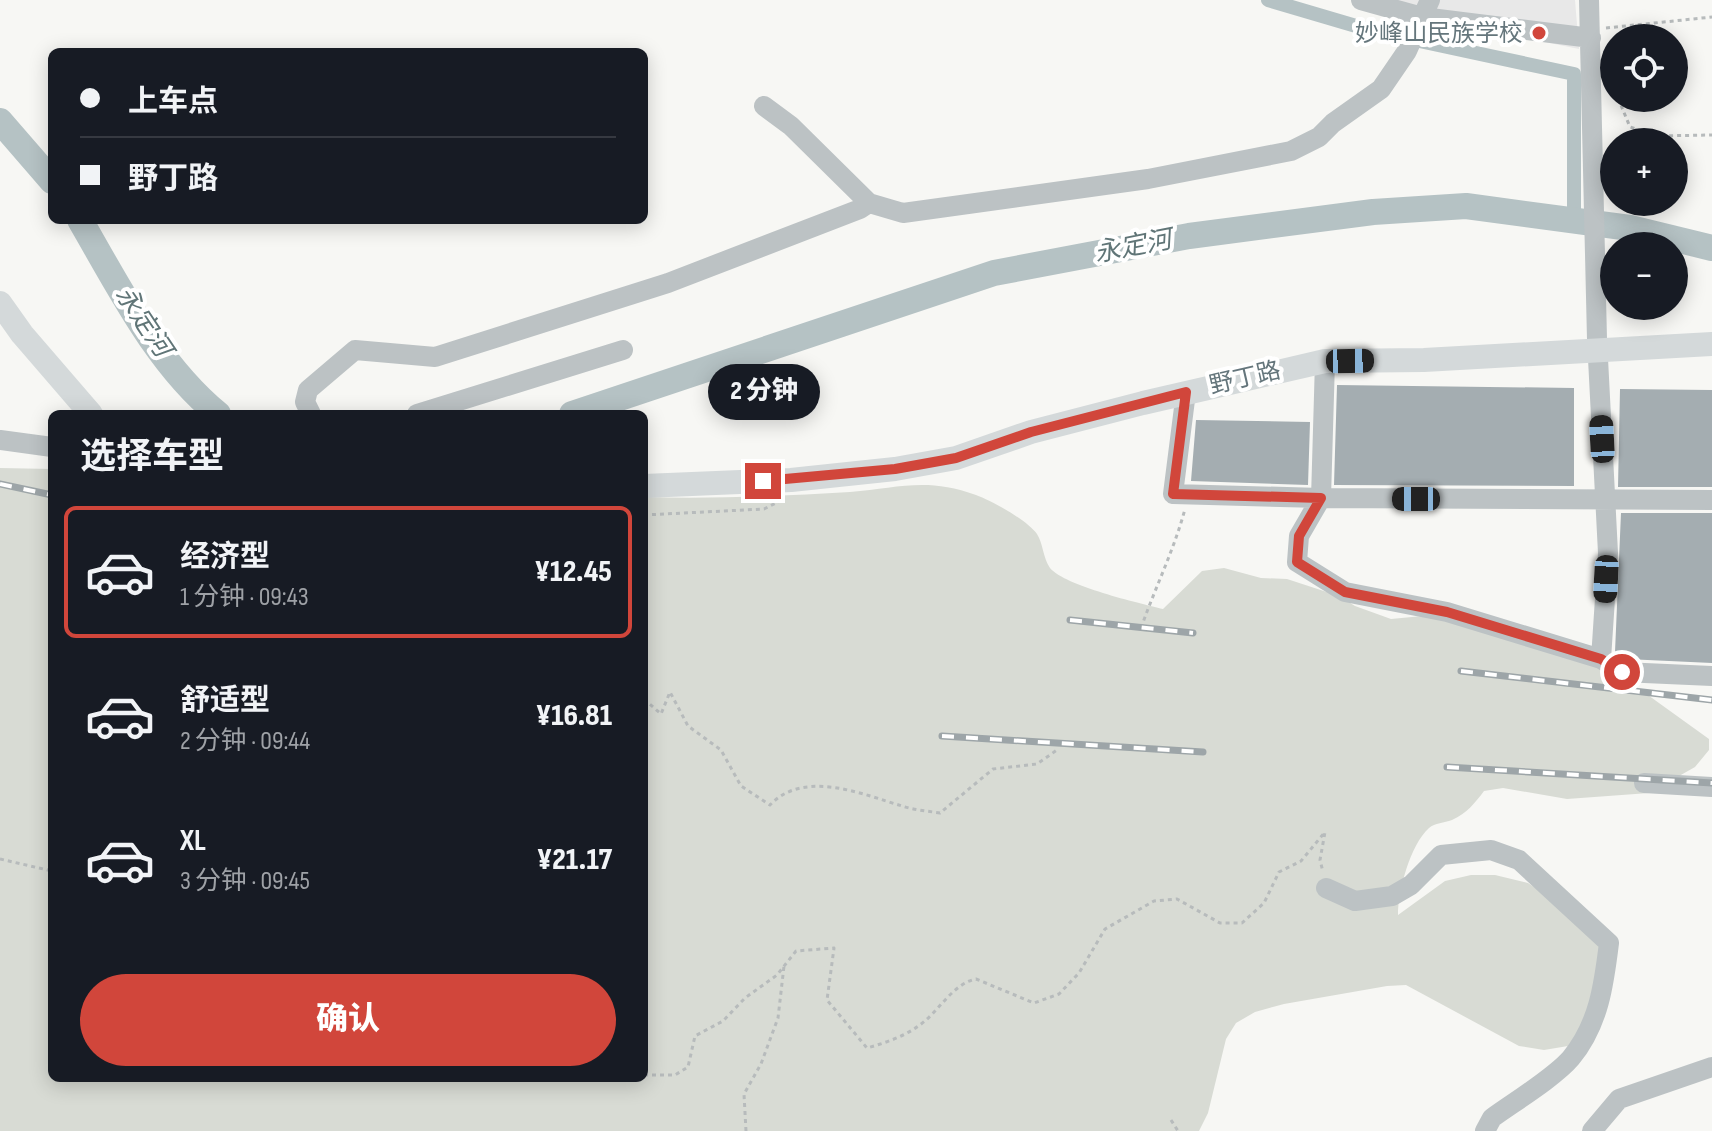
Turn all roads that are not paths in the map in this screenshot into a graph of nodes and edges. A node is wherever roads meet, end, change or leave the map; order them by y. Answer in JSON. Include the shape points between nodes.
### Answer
{"nodes":[{"id":1,"x":1361,"y":0,"type":"edge"},
{"id":2,"x":1589,"y":0,"type":"edge"},
{"id":3,"x":1422,"y":16,"type":"edge"},
{"id":4,"x":1590,"y":34,"type":"junction"},
{"id":5,"x":764,"y":106,"type":"dead end"},
{"id":6,"x":869,"y":203,"type":"junction"},
{"id":7,"x":0,"y":303,"type":"edge"},
{"id":8,"x":1597,"y":344,"type":"junction"},
{"id":9,"x":1712,"y":344,"type":"edge"},
{"id":10,"x":623,"y":350,"type":"dead end"},
{"id":11,"x":1325,"y":361,"type":"junction"},
{"id":12,"x":1186,"y":392,"type":"junction"},
{"id":13,"x":88,"y":410,"type":"edge"},
{"id":14,"x":309,"y":410,"type":"edge"},
{"id":15,"x":430,"y":410,"type":"edge"},
{"id":16,"x":0,"y":440,"type":"edge"},
{"id":17,"x":48,"y":446,"type":"edge"},
{"id":18,"x":648,"y":486,"type":"edge"},
{"id":19,"x":1321,"y":498,"type":"junction"},
{"id":20,"x":1605,"y":500,"type":"junction"},
{"id":21,"x":1712,"y":500,"type":"edge"},
{"id":22,"x":1601,"y":659,"type":"junction"},
{"id":23,"x":1712,"y":676,"type":"edge"},
{"id":24,"x":1644,"y":783,"type":"dead end"},
{"id":25,"x":1712,"y":787,"type":"edge"},
{"id":26,"x":1326,"y":888,"type":"road end"},
{"id":27,"x":1712,"y":1067,"type":"edge"},
{"id":28,"x":1485,"y":1131,"type":"edge"},
{"id":29,"x":1592,"y":1131,"type":"edge"}],
"edges":[{"from":1,"to":3,"type":"street"},
{"from":2,"to":4,"type":"street"},
{"from":3,"to":4,"type":"street"},
{"from":3,"to":6,"type":"street","via":[[1407,51],[1381,89],[1319,137],[1291,151],[1148,179],[903,213]]},
{"from":4,"to":8,"type":"street"},
{"from":5,"to":6,"type":"street"},
{"from":6,"to":14,"type":"street","via":[[668,283],[435,357],[355,350],[308,390]]},
{"from":7,"to":13,"type":"main road"},
{"from":8,"to":9,"type":"main road","name":"野丁路"},
{"from":8,"to":11,"type":"main road","name":"野丁路","via":[[1424,360]]},
{"from":8,"to":20,"type":"street"},
{"from":10,"to":15,"type":"street"},
{"from":11,"to":12,"type":"main road","name":"野丁路"},
{"from":11,"to":19,"type":"street"},
{"from":12,"to":18,"type":"main road","name":"野丁路","via":[[1031,432],[956,458],[895,469]]},
{"from":12,"to":19,"type":"street","via":[[1173,494]]},
{"from":16,"to":17,"type":"street"},
{"from":19,"to":20,"type":"street"},
{"from":19,"to":22,"type":"street","via":[[1299,536],[1297,562],[1345,592],[1447,612]]},
{"from":20,"to":21,"type":"street"},
{"from":20,"to":22,"type":"street","via":[[1608,553]]},
{"from":22,"to":23,"type":"street","via":[[1622,672]]},
{"from":24,"to":25,"type":"street"},
{"from":26,"to":28,"type":"street","via":[[1355,901],[1392,896],[1441,855],[1491,850],[1519,860],[1609,943],[1603,993],[1570,1060],[1492,1118]]},
{"from":27,"to":29,"type":"street","via":[[1619,1099]]}]}
